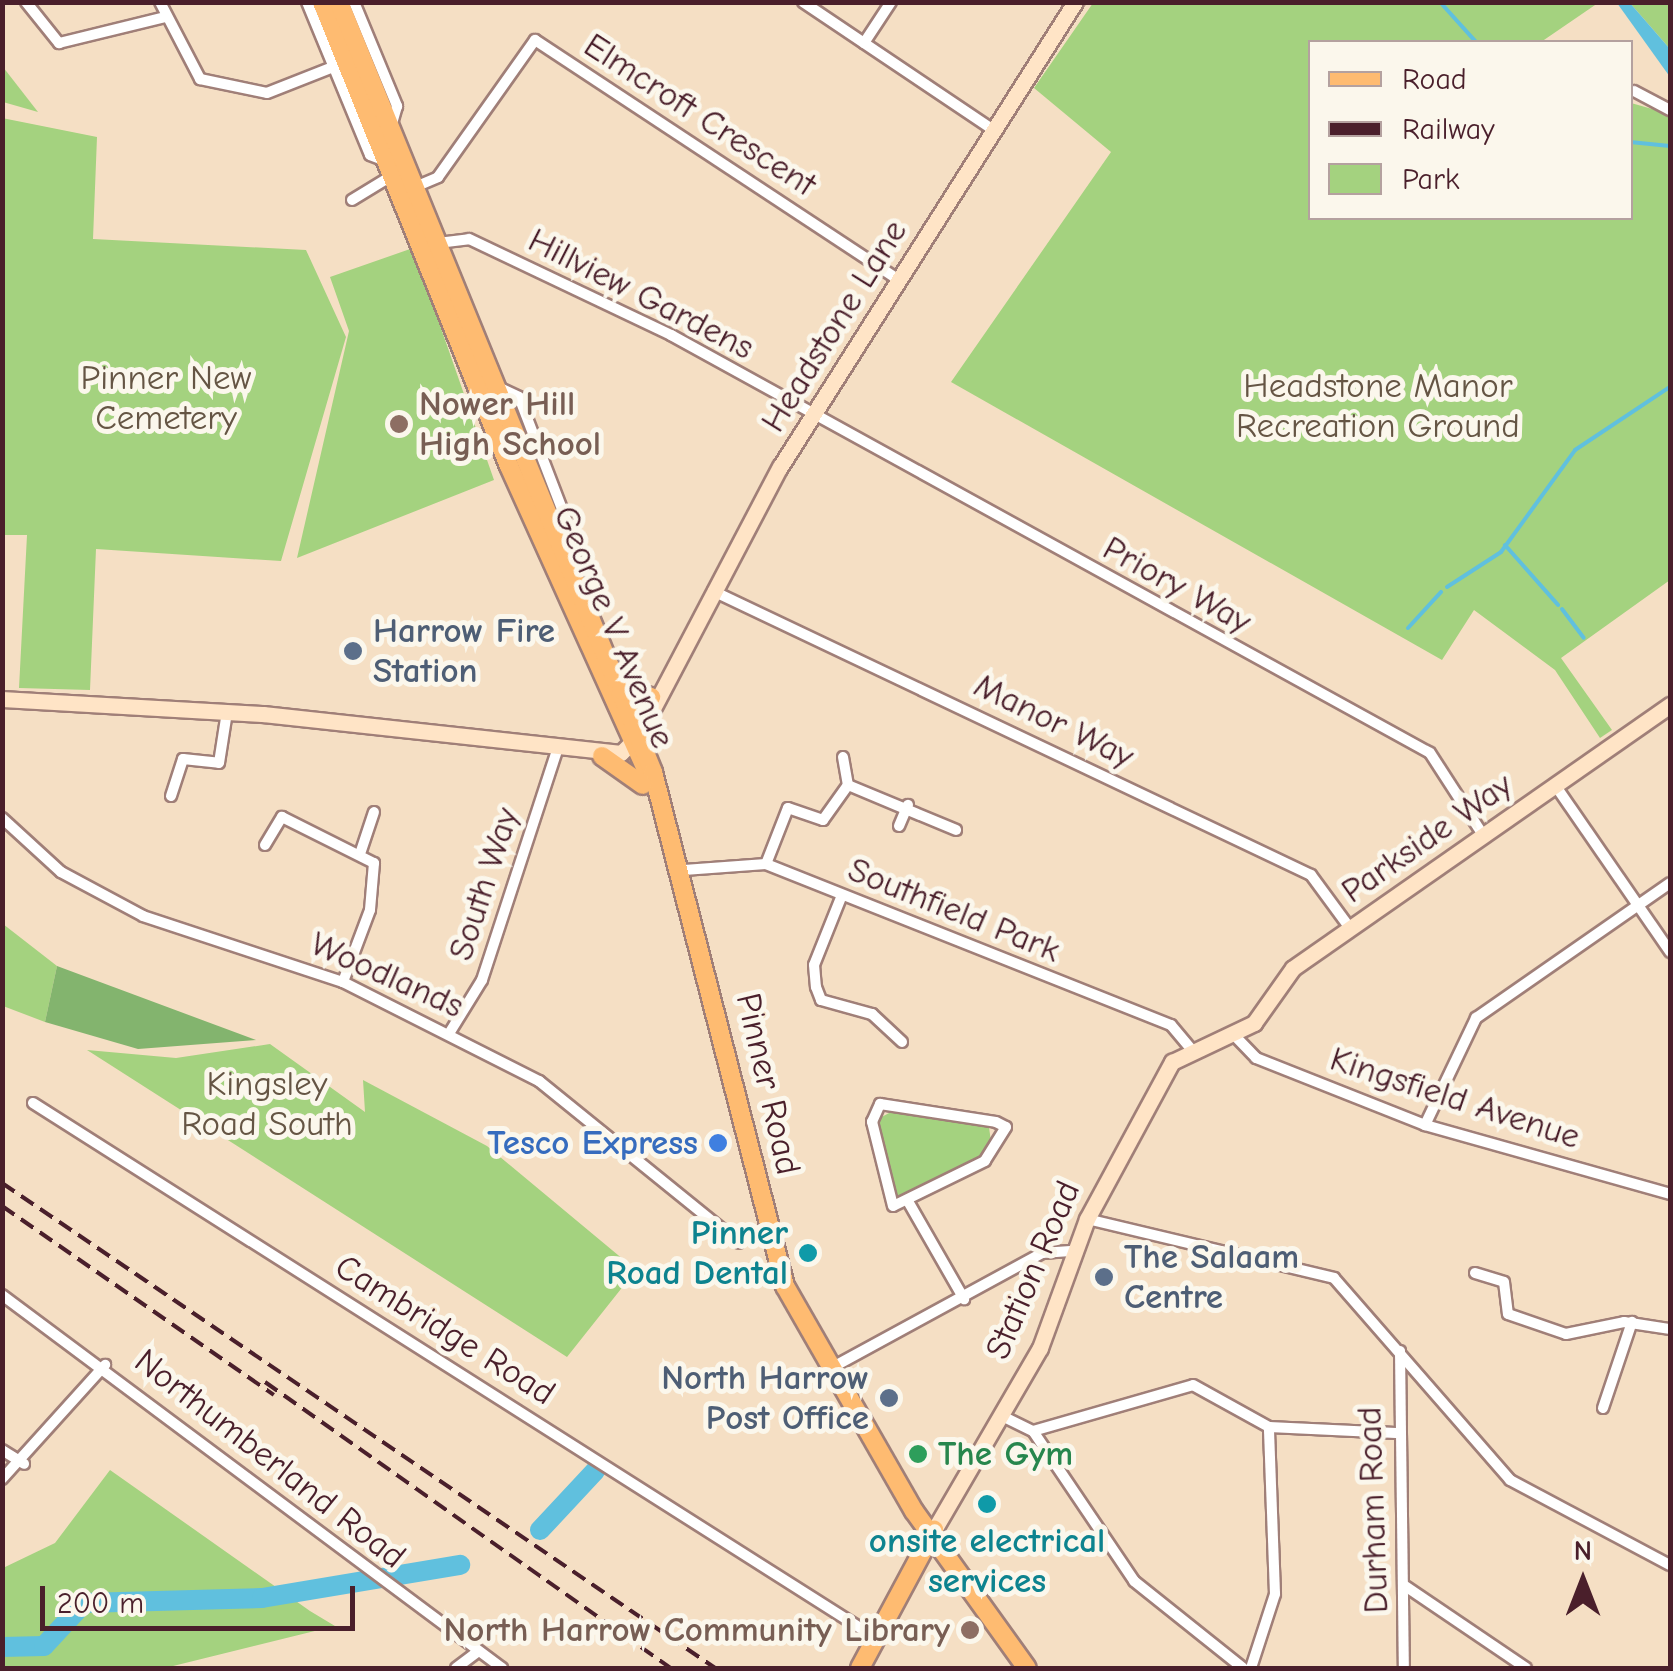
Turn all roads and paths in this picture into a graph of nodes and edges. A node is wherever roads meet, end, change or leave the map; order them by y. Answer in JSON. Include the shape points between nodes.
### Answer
{"nodes":[{"id":1,"x":26,"y":2,"type":"edge"},
{"id":2,"x":160,"y":2,"type":"edge"},
{"id":3,"x":307,"y":2,"type":"edge"},
{"id":4,"x":322,"y":2,"type":"edge"},
{"id":5,"x":803,"y":2,"type":"edge"},
{"id":6,"x":891,"y":2,"type":"edge"},
{"id":7,"x":1075,"y":2,"type":"edge"},
{"id":8,"x":351,"y":3,"type":"edge"},
{"id":9,"x":166,"y":17,"type":"junction"},
{"id":10,"x":864,"y":43,"type":"junction"},
{"id":11,"x":333,"y":67,"type":"junction"},
{"id":12,"x":1634,"y":91,"type":"dead end"},
{"id":13,"x":1670,"y":110,"type":"edge"},
{"id":14,"x":996,"y":132,"type":"junction"},
{"id":15,"x":390,"y":168,"type":"junction"},
{"id":16,"x":415,"y":187,"type":"junction"},
{"id":17,"x":352,"y":200,"type":"dead end"},
{"id":18,"x":438,"y":243,"type":"junction"},
{"id":19,"x":898,"y":279,"type":"junction"},
{"id":20,"x":497,"y":387,"type":"junction"},
{"id":21,"x":812,"y":420,"type":"junction"},
{"id":22,"x":523,"y":451,"type":"junction"},
{"id":23,"x":510,"y":466,"type":"junction"},
{"id":24,"x":571,"y":571,"type":"junction"},
{"id":25,"x":713,"y":590,"type":"junction"},
{"id":26,"x":621,"y":690,"type":"junction"},
{"id":27,"x":655,"y":694,"type":"junction"},
{"id":28,"x":2,"y":699,"type":"edge"},
{"id":29,"x":1670,"y":706,"type":"edge"},
{"id":30,"x":227,"y":712,"type":"junction"},
{"id":31,"x":632,"y":735,"type":"junction"},
{"id":32,"x":558,"y":747,"type":"junction"},
{"id":33,"x":596,"y":755,"type":"junction"},
{"id":34,"x":843,"y":757,"type":"dead end"},
{"id":35,"x":848,"y":785,"type":"junction"},
{"id":36,"x":1554,"y":785,"type":"junction"},
{"id":37,"x":653,"y":787,"type":"junction"},
{"id":38,"x":170,"y":796,"type":"dead end"},
{"id":39,"x":908,"y":805,"type":"junction"},
{"id":40,"x":374,"y":812,"type":"dead end"},
{"id":41,"x":2,"y":818,"type":"edge"},
{"id":42,"x":899,"y":826,"type":"dead end"},
{"id":43,"x":956,"y":830,"type":"dead end"},
{"id":44,"x":1483,"y":835,"type":"junction"},
{"id":45,"x":265,"y":845,"type":"dead end"},
{"id":46,"x":361,"y":851,"type":"junction"},
{"id":47,"x":766,"y":864,"type":"junction"},
{"id":48,"x":684,"y":870,"type":"junction"},
{"id":49,"x":1670,"y":883,"type":"edge"},
{"id":50,"x":842,"y":895,"type":"junction"},
{"id":51,"x":1637,"y":906,"type":"junction"},
{"id":52,"x":1350,"y":928,"type":"junction"},
{"id":53,"x":1670,"y":952,"type":"edge"},
{"id":54,"x":342,"y":982,"type":"junction"},
{"id":55,"x":450,"y":1032,"type":"junction"},
{"id":56,"x":1234,"y":1034,"type":"junction"},
{"id":57,"x":902,"y":1042,"type":"dead end"},
{"id":58,"x":1190,"y":1048,"type":"junction"},
{"id":59,"x":33,"y":1103,"type":"dead end"},
{"id":60,"x":1425,"y":1125,"type":"junction"},
{"id":61,"x":1670,"y":1194,"type":"edge"},
{"id":62,"x":909,"y":1204,"type":"junction"},
{"id":63,"x":1087,"y":1219,"type":"junction"},
{"id":64,"x":740,"y":1243,"type":"dead end"},
{"id":65,"x":1074,"y":1251,"type":"junction"},
{"id":66,"x":1475,"y":1273,"type":"dead end"},
{"id":67,"x":2,"y":1295,"type":"edge"},
{"id":68,"x":964,"y":1299,"type":"junction"},
{"id":69,"x":1632,"y":1322,"type":"junction"},
{"id":70,"x":1670,"y":1328,"type":"edge"},
{"id":71,"x":1400,"y":1350,"type":"junction"},
{"id":72,"x":104,"y":1365,"type":"junction"},
{"id":73,"x":833,"y":1367,"type":"junction"},
{"id":74,"x":1603,"y":1408,"type":"dead end"},
{"id":75,"x":1002,"y":1416,"type":"junction"},
{"id":76,"x":1269,"y":1427,"type":"junction"},
{"id":77,"x":1033,"y":1431,"type":"junction"},
{"id":78,"x":1396,"y":1433,"type":"junction"},
{"id":79,"x":2,"y":1450,"type":"edge"},
{"id":80,"x":24,"y":1464,"type":"junction"},
{"id":81,"x":2,"y":1479,"type":"edge"},
{"id":82,"x":929,"y":1522,"type":"junction"},
{"id":83,"x":1670,"y":1565,"type":"edge"},
{"id":84,"x":1405,"y":1586,"type":"junction"},
{"id":85,"x":868,"y":1634,"type":"junction"},
{"id":86,"x":476,"y":1653,"type":"junction"},
{"id":87,"x":456,"y":1668,"type":"edge"},
{"id":88,"x":502,"y":1668,"type":"edge"},
{"id":89,"x":860,"y":1668,"type":"edge"},
{"id":90,"x":1027,"y":1668,"type":"edge"},
{"id":91,"x":1243,"y":1668,"type":"edge"},
{"id":92,"x":1250,"y":1668,"type":"edge"},
{"id":93,"x":1404,"y":1668,"type":"edge"},
{"id":94,"x":1526,"y":1668,"type":"edge"}],
"edges":[{"from":1,"to":9,"type":"street","via":[[59,43]]},
{"from":2,"to":9,"type":"street"},
{"from":3,"to":11,"type":"street","name":"George V Avenue"},
{"from":4,"to":15,"type":"main road","name":"George V Avenue"},
{"from":5,"to":10,"type":"street"},
{"from":6,"to":10,"type":"street"},
{"from":7,"to":14,"type":"street","name":"Headstone Lane"},
{"from":8,"to":16,"type":"main road","name":"George V Avenue"},
{"from":9,"to":11,"type":"street","via":[[200,79],[267,93]]},
{"from":10,"to":14,"type":"street"},
{"from":11,"to":15,"type":"street","name":"George V Avenue","via":[[370,156]]},
{"from":12,"to":13,"type":"street"},
{"from":14,"to":19,"type":"street","name":"Headstone Lane"},
{"from":15,"to":17,"type":"street"},
{"from":15,"to":23,"type":"main road","name":"George V Avenue"},
{"from":16,"to":18,"type":"main road","name":"George V Avenue"},
{"from":16,"to":19,"type":"street","name":"Elmcroft Crescent","via":[[438,177],[534,40]]},
{"from":18,"to":20,"type":"main road","name":"George V Avenue"},
{"from":18,"to":21,"type":"street","name":"Hillview Gardens","via":[[469,239],[580,288]]},
{"from":19,"to":21,"type":"street","name":"Headstone Lane"},
{"from":20,"to":22,"type":"main road","name":"George V Avenue"},
{"from":20,"to":24,"type":"street","name":"George V Avenue","via":[[519,396],[577,548]]},
{"from":21,"to":25,"type":"street","name":"Headstone Lane"},
{"from":21,"to":44,"type":"street","name":"Priory Way","via":[[1430,754]]},
{"from":22,"to":23,"type":"main road"},
{"from":22,"to":24,"type":"main road","name":"George V Avenue"},
{"from":23,"to":31,"type":"main road","name":"George V Avenue"},
{"from":24,"to":26,"type":"main road","name":"George V Avenue"},
{"from":25,"to":27,"type":"street","name":"Headstone Lane"},
{"from":25,"to":52,"type":"street","name":"Manor Way","via":[[1311,874]]},
{"from":26,"to":27,"type":"main road"},
{"from":26,"to":31,"type":"main road","name":"George V Avenue"},
{"from":27,"to":31,"type":"street","name":"Headstone Lane"},
{"from":28,"to":30,"type":"street"},
{"from":29,"to":36,"type":"street","name":"Parkside Way"},
{"from":30,"to":32,"type":"street"},
{"from":30,"to":38,"type":"street","via":[[219,763],[183,759]]},
{"from":31,"to":33,"type":"street"},
{"from":31,"to":37,"type":"main road","name":"Pinner Road"},
{"from":32,"to":33,"type":"street"},
{"from":32,"to":55,"type":"street","name":"South Way","via":[[482,980]]},
{"from":33,"to":37,"type":"main road"},
{"from":34,"to":35,"type":"street"},
{"from":35,"to":39,"type":"street"},
{"from":35,"to":47,"type":"street","via":[[823,820],[788,808]]},
{"from":36,"to":44,"type":"street","name":"Parkside Way"},
{"from":36,"to":51,"type":"street"},
{"from":37,"to":48,"type":"main road","name":"Pinner Road"},
{"from":39,"to":42,"type":"street"},
{"from":39,"to":43,"type":"street"},
{"from":40,"to":46,"type":"street"},
{"from":41,"to":54,"type":"street","name":"Woodlands","via":[[61,872],[142,916]]},
{"from":44,"to":52,"type":"street","name":"Parkside Way"},
{"from":45,"to":46,"type":"street","via":[[282,817]]},
{"from":46,"to":54,"type":"street","via":[[376,877]]},
{"from":47,"to":48,"type":"street","name":"Southfield Park"},
{"from":47,"to":50,"type":"street","name":"Southfield Park"},
{"from":48,"to":73,"type":"main road","name":"Pinner Road","via":[[774,1253]]},
{"from":49,"to":51,"type":"street"},
{"from":50,"to":57,"type":"street","via":[[814,965],[816,988],[822,1000],[872,1014]]},
{"from":50,"to":58,"type":"street","name":"Southfield Park","via":[[1171,1025]]},
{"from":51,"to":53,"type":"street"},
{"from":51,"to":60,"type":"street","via":[[1476,1018]]},
{"from":52,"to":56,"type":"street","name":"Parkside Way","via":[[1283,976],[1259,1016]]},
{"from":54,"to":55,"type":"street","name":"Woodlands"},
{"from":55,"to":64,"type":"street","name":"Woodlands","via":[[554,1092],[731,1226]]},
{"from":56,"to":58,"type":"street"},
{"from":56,"to":60,"type":"street","name":"Kingsfield Avenue","via":[[1256,1058]]},
{"from":58,"to":63,"type":"street","name":"Station Road","via":[[1172,1062]]},
{"from":59,"to":85,"type":"street","name":"Cambridge Road"},
{"from":60,"to":61,"type":"street","name":"Kingsfield Avenue"},
{"from":62,"to":62,"type":"street","via":[[893,1206],[886,1196],[872,1108],[1006,1126],[996,1154]]},
{"from":62,"to":68,"type":"street"},
{"from":63,"to":65,"type":"street","name":"Station Road"},
{"from":63,"to":71,"type":"street","via":[[1334,1278]]},
{"from":65,"to":68,"type":"street","via":[[1042,1253]]},
{"from":65,"to":75,"type":"street","name":"Station Road","via":[[1046,1336]]},
{"from":66,"to":69,"type":"street","via":[[1504,1282],[1508,1314],[1566,1334]]},
{"from":67,"to":72,"type":"street","name":"Northumberland Road"},
{"from":68,"to":73,"type":"street"},
{"from":69,"to":70,"type":"street"},
{"from":69,"to":74,"type":"street"},
{"from":71,"to":78,"type":"street","name":"Durham Road"},
{"from":71,"to":83,"type":"street","via":[[1510,1480]]},
{"from":72,"to":80,"type":"street"},
{"from":72,"to":86,"type":"street","name":"Northumberland Road"},
{"from":73,"to":82,"type":"main road","name":"Pinner Road"},
{"from":75,"to":77,"type":"street"},
{"from":75,"to":82,"type":"street","name":"Station Road"},
{"from":76,"to":77,"type":"street","via":[[1193,1385]]},
{"from":76,"to":78,"type":"street"},
{"from":76,"to":92,"type":"street","via":[[1275,1594]]},
{"from":77,"to":91,"type":"street","via":[[1134,1581]]},
{"from":78,"to":84,"type":"street","name":"Durham Road"},
{"from":79,"to":80,"type":"street"},
{"from":80,"to":81,"type":"street"},
{"from":82,"to":85,"type":"main road","name":"Station Road"},
{"from":82,"to":90,"type":"main road","name":"Pinner Road"},
{"from":84,"to":93,"type":"street","name":"Durham Road"},
{"from":84,"to":94,"type":"street"},
{"from":85,"to":89,"type":"main road","name":"Station Road"},
{"from":86,"to":87,"type":"street"},
{"from":86,"to":88,"type":"street","name":"Northumberland Road"}]}
